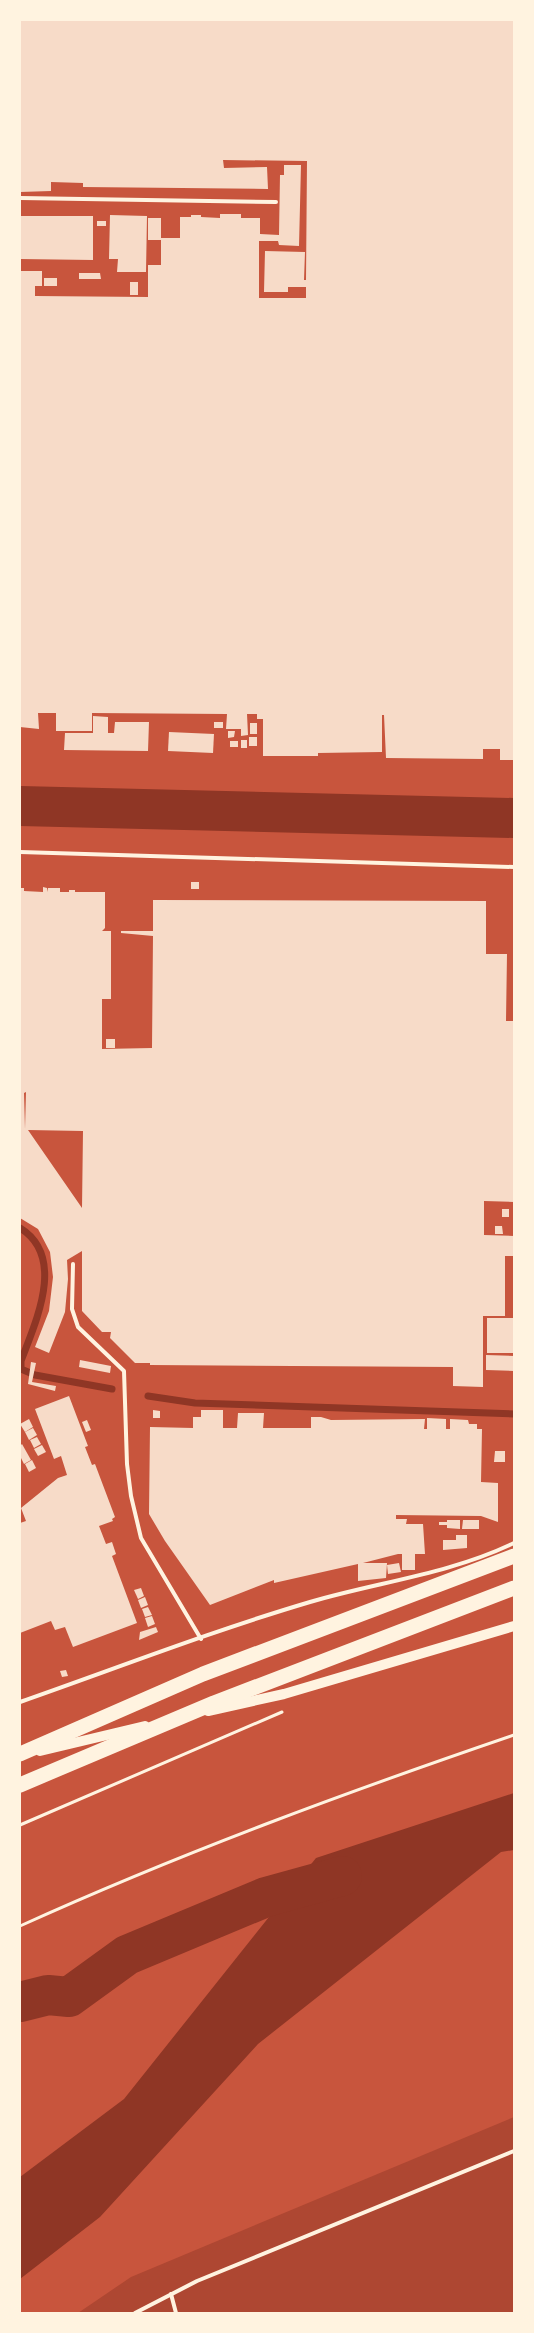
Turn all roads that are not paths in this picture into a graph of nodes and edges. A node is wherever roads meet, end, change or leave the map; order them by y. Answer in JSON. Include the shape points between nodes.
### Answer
{"nodes":[{"id":1,"x":20,"y":198,"type":"edge"},
{"id":2,"x":276,"y":202,"type":"dead end"},
{"id":3,"x":20,"y":852,"type":"edge"},
{"id":4,"x":514,"y":867,"type":"edge"},
{"id":5,"x":73,"y":1264,"type":"dead end"},
{"id":6,"x":514,"y":1543,"type":"edge"},
{"id":7,"x":514,"y":1556,"type":"edge"},
{"id":8,"x":514,"y":1588,"type":"edge"},
{"id":9,"x":514,"y":1626,"type":"edge"},
{"id":10,"x":201,"y":1639,"type":"junction"},
{"id":11,"x":20,"y":1702,"type":"edge"},
{"id":12,"x":20,"y":1755,"type":"edge"},
{"id":13,"x":20,"y":1785,"type":"edge"},
{"id":14,"x":514,"y":2151,"type":"edge"},
{"id":15,"x":171,"y":2294,"type":"junction"},
{"id":16,"x":135,"y":2313,"type":"edge"},
{"id":17,"x":176,"y":2313,"type":"edge"}],
"edges":[{"from":1,"to":2,"type":"lane"},
{"from":3,"to":4,"type":"lane"},
{"from":5,"to":10,"type":"lane","via":[[72,1310],[78,1327],[124,1370],[127,1464],[141,1538]]},
{"from":6,"to":10,"type":"lane","via":[[472,1561],[312,1602],[241,1623]]},
{"from":7,"to":12,"type":"highway","via":[[212,1671]]},
{"from":8,"to":13,"type":"highway","via":[[214,1702]]},
{"from":9,"to":12,"type":"main road","via":[[284,1694]]},
{"from":10,"to":11,"type":"lane"},
{"from":14,"to":15,"type":"lane"},
{"from":15,"to":16,"type":"lane"},
{"from":15,"to":17,"type":"lane"}]}
